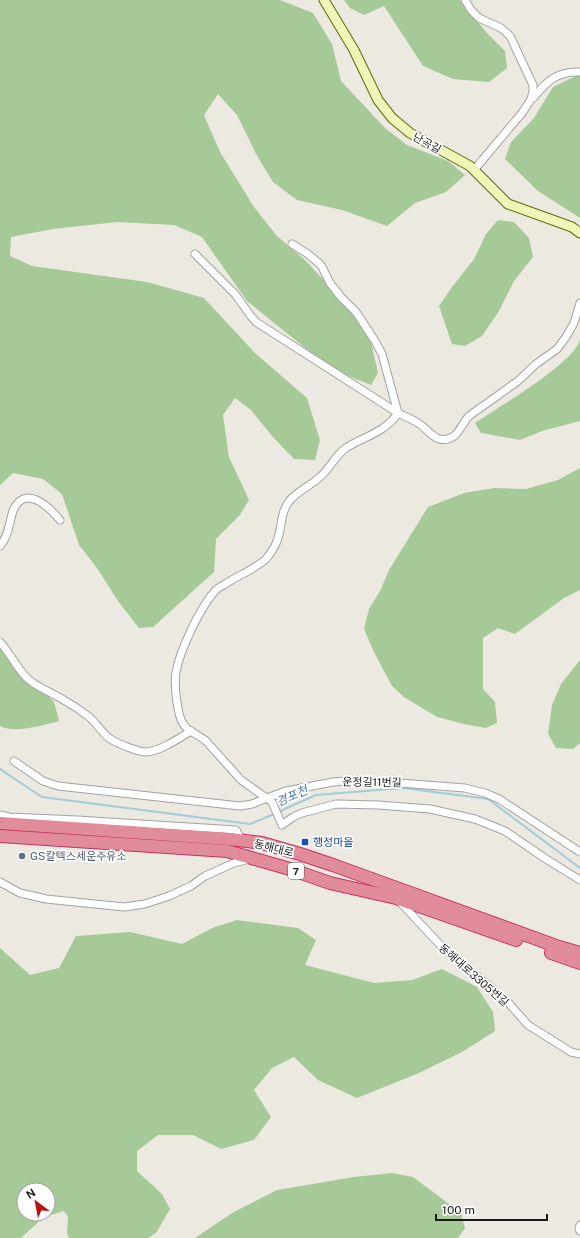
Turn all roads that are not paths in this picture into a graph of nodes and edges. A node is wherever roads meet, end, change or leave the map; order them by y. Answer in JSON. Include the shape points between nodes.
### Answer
{"nodes":[{"id":1,"x":324,"y":0,"type":"edge"},
{"id":2,"x":465,"y":0,"type":"edge"},
{"id":3,"x":580,"y":72,"type":"edge"},
{"id":4,"x":530,"y":101,"type":"junction"},
{"id":5,"x":474,"y":170,"type":"junction"},
{"id":6,"x":580,"y":233,"type":"edge"},
{"id":7,"x":292,"y":244,"type":"dead end"},
{"id":8,"x":195,"y":254,"type":"dead end"},
{"id":9,"x":580,"y":303,"type":"edge"},
{"id":10,"x":398,"y":413,"type":"junction"},
{"id":11,"x":60,"y":520,"type":"dead end"},
{"id":12,"x":0,"y":546,"type":"edge"},
{"id":13,"x":0,"y":642,"type":"edge"},
{"id":14,"x":191,"y":731,"type":"junction"},
{"id":15,"x":14,"y":761,"type":"dead end"},
{"id":16,"x":269,"y":800,"type":"junction"},
{"id":17,"x":0,"y":816,"type":"edge"},
{"id":18,"x":0,"y":823,"type":"edge"},
{"id":19,"x":0,"y":836,"type":"edge"},
{"id":20,"x":242,"y":841,"type":"junction"},
{"id":21,"x":580,"y":852,"type":"edge"},
{"id":22,"x":251,"y":858,"type":"junction"},
{"id":23,"x":580,"y":880,"type":"edge"},
{"id":24,"x":0,"y":882,"type":"edge"},
{"id":25,"x":396,"y":898,"type":"junction"},
{"id":26,"x":580,"y":953,"type":"edge"},
{"id":27,"x":580,"y":963,"type":"edge"},
{"id":28,"x":580,"y":1054,"type":"edge"},
{"id":29,"x":580,"y":1225,"type":"edge"},
{"id":30,"x":580,"y":1231,"type":"edge"}],
"edges":[{"from":1,"to":5,"type":"street","name":"난곡길","via":[[354,50],[378,100],[392,118],[410,133]]},
{"from":2,"to":4,"type":"street","via":[[479,18],[501,28],[510,36],[533,85]]},
{"from":3,"to":4,"type":"street","via":[[560,74],[550,79]]},
{"from":4,"to":5,"type":"street"},
{"from":5,"to":6,"type":"street","name":"난곡길","via":[[508,204],[572,227]]},
{"from":7,"to":10,"type":"street","via":[[321,265],[330,283],[356,312],[375,341],[382,354]]},
{"from":8,"to":10,"type":"street","via":[[236,294],[256,322]]},
{"from":9,"to":10,"type":"street","via":[[574,323],[557,349],[469,416],[454,436],[440,439],[434,437],[422,426]]},
{"from":10,"to":14,"type":"street","via":[[382,429],[344,449],[320,478],[298,492],[285,508],[277,542],[271,552],[258,565],[218,588],[207,601],[183,650],[176,673],[180,718],[184,726]]},
{"from":11,"to":12,"type":"street","via":[[49,507],[37,500],[21,500],[16,506],[4,542]]},
{"from":13,"to":14,"type":"street","via":[[35,685],[90,717],[112,740],[136,751],[145,752],[161,748]]},
{"from":14,"to":16,"type":"street","via":[[206,741],[241,780]]},
{"from":15,"to":16,"type":"street","name":"운정길11번길","via":[[43,781],[58,786],[240,806]]},
{"from":16,"to":21,"type":"street","name":"운정길11번길","via":[[286,791],[360,780],[465,788],[500,799]]},
{"from":16,"to":23,"type":"street","via":[[284,824],[302,813],[336,804],[378,804],[444,811],[475,819],[505,831]]},
{"from":17,"to":20,"type":"street","via":[[236,830]]},
{"from":18,"to":20,"type":"highway","name":"동해대로","number":"7"},
{"from":19,"to":22,"type":"highway","name":"동해대로","number":"7","via":[[227,851]]},
{"from":20,"to":26,"type":"highway","name":"동해대로","number":"7","via":[[267,845],[320,861]]},
{"from":22,"to":24,"type":"street","via":[[205,876],[169,896],[145,904],[124,907],[46,899],[20,893]]},
{"from":22,"to":25,"type":"highway","name":"동해대로","number":"7","via":[[330,883]]},
{"from":25,"to":27,"type":"highway","name":"동해대로","number":"7"},
{"from":25,"to":28,"type":"street","name":"동해대로3305번길","via":[[444,949],[506,1000],[528,1025],[571,1052]]},
{"from":29,"to":30,"type":"street"}]}
